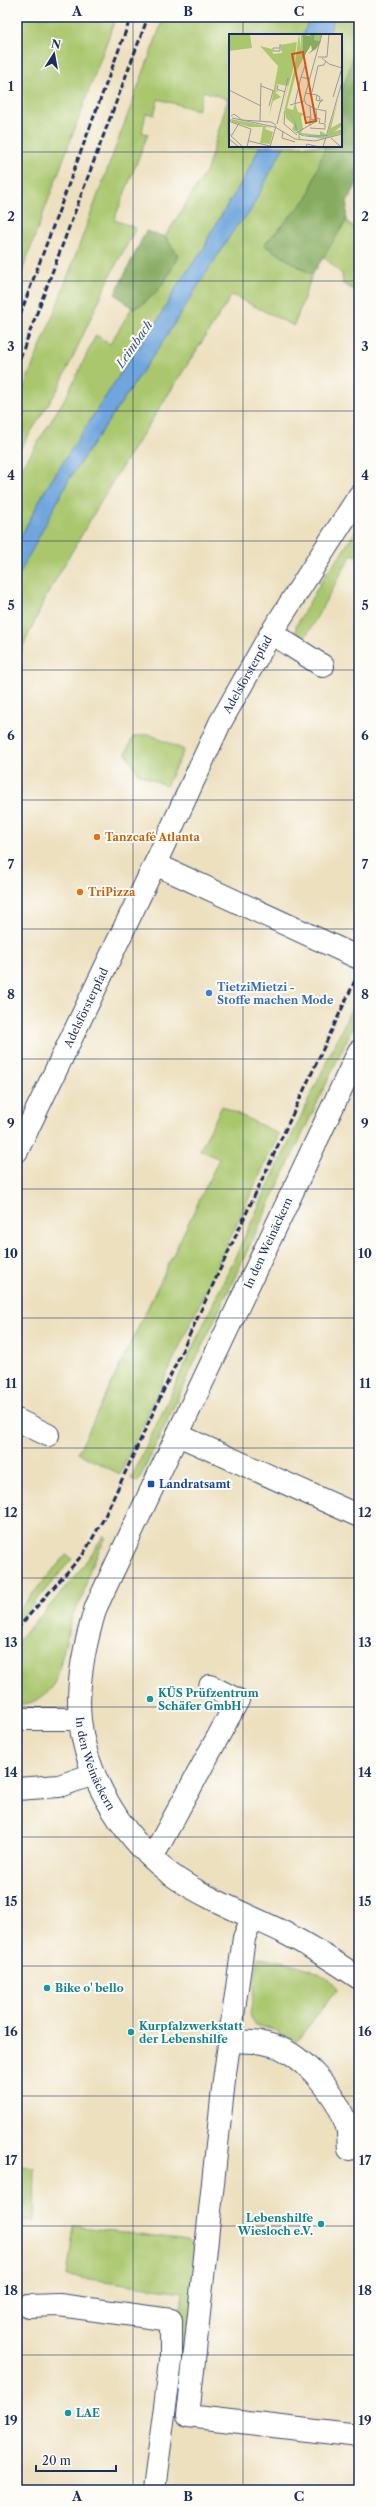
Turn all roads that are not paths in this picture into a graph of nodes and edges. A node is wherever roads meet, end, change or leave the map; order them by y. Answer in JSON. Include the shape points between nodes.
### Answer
{"nodes":[{"id":1,"x":359,"y":496,"type":"edge"},
{"id":2,"x":271,"y":633,"type":"junction"},
{"id":3,"x":323,"y":666,"type":"dead end"},
{"id":4,"x":155,"y":864,"type":"junction"},
{"id":5,"x":359,"y":958,"type":"edge"},
{"id":6,"x":359,"y":1051,"type":"edge"},
{"id":7,"x":17,"y":1151,"type":"edge"},
{"id":8,"x":17,"y":1420,"type":"edge"},
{"id":9,"x":48,"y":1435,"type":"dead end"},
{"id":10,"x":178,"y":1435,"type":"junction"},
{"id":11,"x":359,"y":1516,"type":"edge"},
{"id":12,"x":210,"y":1686,"type":"dead end"},
{"id":13,"x":17,"y":1719,"type":"edge"},
{"id":14,"x":80,"y":1719,"type":"junction"},
{"id":15,"x":94,"y":1774,"type":"junction"},
{"id":16,"x":17,"y":1789,"type":"edge"},
{"id":17,"x":152,"y":1858,"type":"junction"},
{"id":18,"x":252,"y":1918,"type":"junction"},
{"id":19,"x":359,"y":1978,"type":"edge"},
{"id":20,"x":230,"y":2041,"type":"junction"},
{"id":21,"x":349,"y":2149,"type":"dead end"},
{"id":22,"x":28,"y":2306,"type":"dead end"},
{"id":23,"x":359,"y":2436,"type":"edge"},
{"id":24,"x":154,"y":2490,"type":"edge"}],
"edges":[{"from":1,"to":2,"type":"street","name":"Adelsförsterpfad"},
{"from":2,"to":3,"type":"street"},
{"from":2,"to":4,"type":"street","name":"Adelsförsterpfad","via":[[220,723]]},
{"from":4,"to":5,"type":"street"},
{"from":4,"to":7,"type":"street","name":"Adelsförsterpfad"},
{"from":6,"to":10,"type":"street","name":"In den Weinäckern"},
{"from":8,"to":9,"type":"street"},
{"from":10,"to":11,"type":"street"},
{"from":10,"to":14,"type":"street","name":"In den Weinäckern","via":[[96,1607],[87,1634],[82,1664]]},
{"from":12,"to":17,"type":"street","via":[[238,1700]]},
{"from":13,"to":14,"type":"street"},
{"from":14,"to":15,"type":"street","name":"In den Weinäckern","via":[[83,1742]]},
{"from":15,"to":16,"type":"street","via":[[59,1786]]},
{"from":15,"to":17,"type":"street","name":"In den Weinäckern","via":[[123,1823]]},
{"from":17,"to":18,"type":"street","name":"In den Weinäckern","via":[[176,1878]]},
{"from":18,"to":19,"type":"street","name":"In den Weinäckern","via":[[311,1947]]},
{"from":18,"to":20,"type":"street","via":[[244,1938]]},
{"from":20,"to":21,"type":"street","via":[[268,2044],[295,2057],[318,2077],[338,2105],[347,2128]]},
{"from":20,"to":23,"type":"street","via":[[188,2416]]},
{"from":22,"to":24,"type":"street","via":[[58,2305],[171,2320],[171,2361]]}]}
